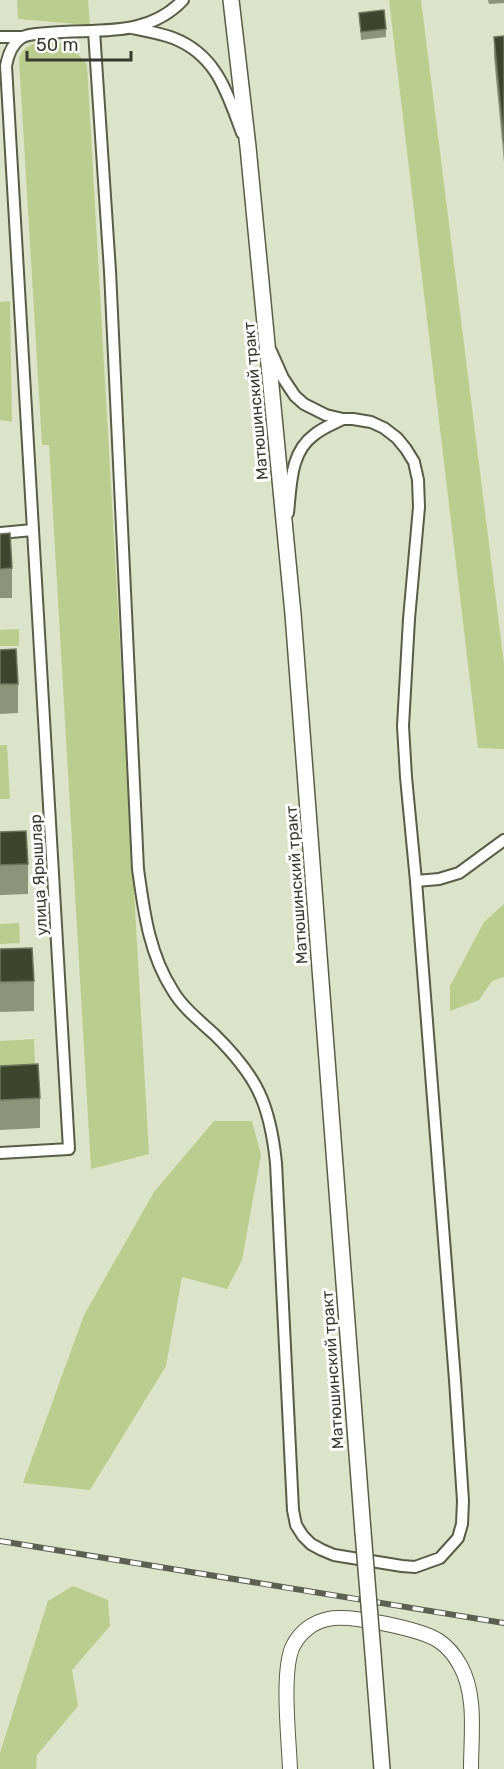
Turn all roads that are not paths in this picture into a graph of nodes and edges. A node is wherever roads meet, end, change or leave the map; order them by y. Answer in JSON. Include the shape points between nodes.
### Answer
{"nodes":[{"id":1,"x":183,"y":0,"type":"edge"},
{"id":2,"x":231,"y":0,"type":"edge"},
{"id":3,"x":132,"y":28,"type":"junction"},
{"id":4,"x":94,"y":31,"type":"junction"},
{"id":5,"x":0,"y":37,"type":"edge"},
{"id":6,"x":22,"y":37,"type":"junction"},
{"id":7,"x":248,"y":147,"type":"junction"},
{"id":8,"x":268,"y":345,"type":"junction"},
{"id":9,"x":343,"y":419,"type":"junction"},
{"id":10,"x":33,"y":530,"type":"junction"},
{"id":11,"x":0,"y":533,"type":"edge"},
{"id":12,"x":286,"y":537,"type":"junction"},
{"id":13,"x":504,"y":840,"type":"edge"},
{"id":14,"x":416,"y":881,"type":"junction"},
{"id":15,"x":0,"y":1153,"type":"edge"},
{"id":16,"x":290,"y":1769,"type":"edge"},
{"id":17,"x":382,"y":1769,"type":"edge"},
{"id":18,"x":471,"y":1769,"type":"edge"}],
"edges":[{"from":1,"to":3,"type":"street","via":[[159,18]]},
{"from":2,"to":7,"type":"main road","name":"Матюшинский тракт"},
{"from":3,"to":4,"type":"street"},
{"from":3,"to":7,"type":"street","via":[[174,38],[212,65],[226,89]]},
{"from":4,"to":6,"type":"street"},
{"from":4,"to":14,"type":"street","via":[[110,261],[138,868],[148,933],[174,994],[244,1066],[262,1100],[273,1133],[296,1525],[311,1544],[334,1555],[415,1567],[440,1558],[458,1538],[463,1501]]},
{"from":5,"to":6,"type":"street"},
{"from":6,"to":10,"type":"street","name":"улица Ярышлар","via":[[9,53],[6,66]]},
{"from":7,"to":8,"type":"main road","name":"Матюшинский тракт"},
{"from":8,"to":9,"type":"street","via":[[295,396],[315,411]]},
{"from":8,"to":12,"type":"main road","name":"Матюшинский тракт"},
{"from":9,"to":12,"type":"street","via":[[312,435],[297,457]]},
{"from":9,"to":14,"type":"street","via":[[371,422],[397,438],[414,462],[418,480],[403,726]]},
{"from":10,"to":11,"type":"street"},
{"from":10,"to":15,"type":"street","name":"улица Ярышлар","via":[[69,1149]]},
{"from":12,"to":17,"type":"main road","name":"Матюшинский тракт","bridge":true},
{"from":13,"to":14,"type":"street","via":[[459,873]]},
{"from":16,"to":18,"type":"street","via":[[287,1706],[292,1647],[301,1633],[314,1624],[339,1617],[425,1634],[451,1652],[467,1681]]}]}
